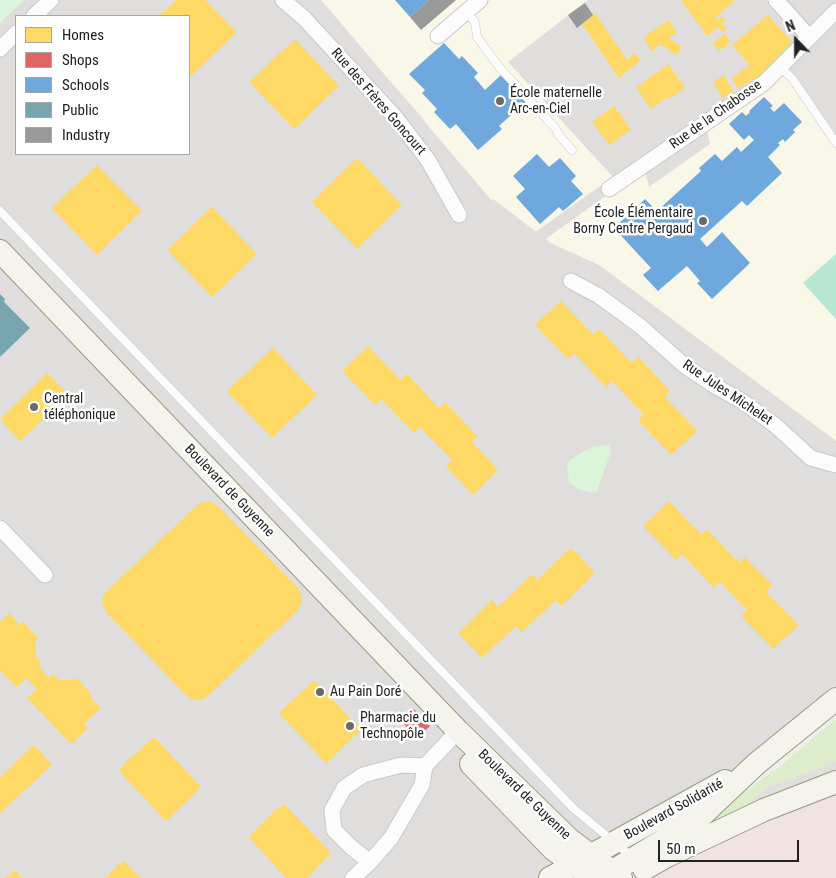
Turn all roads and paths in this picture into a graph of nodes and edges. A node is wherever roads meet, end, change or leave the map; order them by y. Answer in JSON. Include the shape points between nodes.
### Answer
{"nodes":[{"id":1,"x":51,"y":0,"type":"edge"},
{"id":2,"x":283,"y":0,"type":"edge"},
{"id":3,"x":480,"y":0,"type":"edge"},
{"id":4,"x":776,"y":0,"type":"edge"},
{"id":5,"x":836,"y":11,"type":"edge"},
{"id":6,"x":466,"y":12,"type":"junction"},
{"id":7,"x":35,"y":15,"type":"edge"},
{"id":8,"x":15,"y":34,"type":"edge"},
{"id":9,"x":438,"y":36,"type":"dead end"},
{"id":10,"x":809,"y":37,"type":"junction"},
{"id":11,"x":0,"y":48,"type":"edge"},
{"id":12,"x":779,"y":68,"type":"junction"},
{"id":13,"x":836,"y":143,"type":"edge"},
{"id":14,"x":572,"y":150,"type":"dead end"},
{"id":15,"x":609,"y":189,"type":"dead end"},
{"id":16,"x":0,"y":212,"type":"edge"},
{"id":17,"x":459,"y":215,"type":"dead end"},
{"id":18,"x":0,"y":251,"type":"edge"},
{"id":19,"x":571,"y":281,"type":"dead end"},
{"id":20,"x":836,"y":465,"type":"edge"},
{"id":21,"x":0,"y":528,"type":"edge"},
{"id":22,"x":45,"y":575,"type":"dead end"},
{"id":23,"x":836,"y":699,"type":"edge"},
{"id":24,"x":458,"y":731,"type":"junction"},
{"id":25,"x":756,"y":764,"type":"junction"},
{"id":26,"x":425,"y":766,"type":"junction"},
{"id":27,"x":836,"y":782,"type":"edge"},
{"id":28,"x":616,"y":843,"type":"junction"},
{"id":29,"x":370,"y":862,"type":"junction"},
{"id":30,"x":611,"y":871,"type":"edge"},
{"id":31,"x":353,"y":878,"type":"edge"},
{"id":32,"x":550,"y":878,"type":"edge"}],
"edges":[{"from":1,"to":7,"type":"street"},
{"from":2,"to":17,"type":"street","name":"Rue des Frères Goncourt","via":[[304,18],[396,118],[428,160]]},
{"from":3,"to":6,"type":"street"},
{"from":4,"to":10,"type":"street"},
{"from":5,"to":10,"type":"street","name":"Rue de la Chabosse"},
{"from":6,"to":9,"type":"street"},
{"from":6,"to":14,"type":"lane","via":[[475,22],[477,37],[500,68]]},
{"from":8,"to":11,"type":"street"},
{"from":10,"to":12,"type":"street","name":"Rue de la Chabosse"},
{"from":12,"to":13,"type":"lane","via":[[792,78]]},
{"from":12,"to":15,"type":"street","name":"Rue de la Chabosse","via":[[764,83]]},
{"from":16,"to":28,"type":"lane","via":[[573,808]]},
{"from":18,"to":24,"type":"main road","name":"Boulevard de Guyenne"},
{"from":19,"to":20,"type":"street","name":"Rue Jules Michelet","via":[[599,296],[640,326],[685,366],[749,406],[811,458]]},
{"from":21,"to":22,"type":"street"},
{"from":23,"to":25,"type":"main road","name":"Boulevard Solidarité"},
{"from":24,"to":26,"type":"street"},
{"from":24,"to":30,"type":"main road","name":"Boulevard de Guyenne","via":[[569,839]]},
{"from":25,"to":28,"type":"main road","name":"Boulevard Solidarité"},
{"from":25,"to":30,"type":"main road","name":"Boulevard Solidarité","via":[[697,820]]},
{"from":26,"to":29,"type":"street","via":[[422,785],[391,838]]},
{"from":26,"to":29,"type":"street","via":[[401,765],[363,775],[344,788],[332,810],[334,830]]},
{"from":27,"to":30,"type":"main road","name":"Boulevard Solidarité","via":[[764,810],[667,856]]},
{"from":28,"to":30,"type":"main road","name":"Boulevard Solidarité"},
{"from":29,"to":31,"type":"street"},
{"from":30,"to":32,"type":"main road","name":"Boulevard Solidarité"}]}
